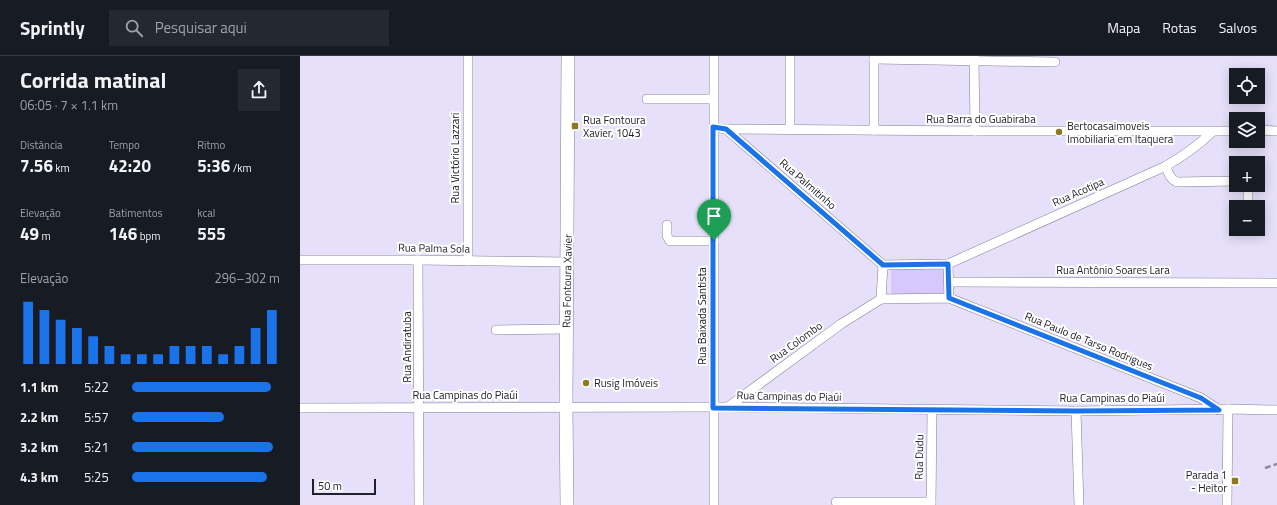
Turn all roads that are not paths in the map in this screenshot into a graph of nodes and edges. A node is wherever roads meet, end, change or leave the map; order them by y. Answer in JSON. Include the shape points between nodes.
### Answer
{"nodes":[{"id":1,"x":468,"y":56,"type":"edge"},
{"id":2,"x":568,"y":56,"type":"edge"},
{"id":3,"x":714,"y":56,"type":"edge"},
{"id":4,"x":790,"y":56,"type":"edge"},
{"id":5,"x":874,"y":58,"type":"edge"},
{"id":6,"x":974,"y":58,"type":"edge"},
{"id":7,"x":1055,"y":62,"type":"dead end"},
{"id":8,"x":647,"y":99,"type":"dead end"},
{"id":9,"x":713,"y":99,"type":"junction"},
{"id":10,"x":713,"y":127,"type":"junction"},
{"id":11,"x":726,"y":129,"type":"junction"},
{"id":12,"x":790,"y":129,"type":"junction"},
{"id":13,"x":874,"y":130,"type":"junction"},
{"id":14,"x":1265,"y":130,"type":"edge"},
{"id":15,"x":975,"y":131,"type":"junction"},
{"id":16,"x":1229,"y":131,"type":"edge"},
{"id":17,"x":1277,"y":131,"type":"edge"},
{"id":18,"x":1212,"y":132,"type":"junction"},
{"id":19,"x":1166,"y":166,"type":"junction"},
{"id":20,"x":1229,"y":181,"type":"edge"},
{"id":21,"x":667,"y":225,"type":"dead end"},
{"id":22,"x":714,"y":240,"type":"junction"},
{"id":23,"x":300,"y":260,"type":"edge"},
{"id":24,"x":418,"y":260,"type":"junction"},
{"id":25,"x":468,"y":261,"type":"junction"},
{"id":26,"x":567,"y":262,"type":"junction"},
{"id":27,"x":948,"y":264,"type":"junction"},
{"id":28,"x":883,"y":265,"type":"junction"},
{"id":29,"x":949,"y":282,"type":"junction"},
{"id":30,"x":1277,"y":283,"type":"edge"},
{"id":31,"x":949,"y":298,"type":"junction"},
{"id":32,"x":881,"y":299,"type":"junction"},
{"id":33,"x":496,"y":330,"type":"dead end"},
{"id":34,"x":566,"y":330,"type":"junction"},
{"id":35,"x":419,"y":407,"type":"junction"},
{"id":36,"x":566,"y":407,"type":"junction"},
{"id":37,"x":728,"y":407,"type":"junction"},
{"id":38,"x":300,"y":408,"type":"edge"},
{"id":39,"x":713,"y":408,"type":"junction"},
{"id":40,"x":1224,"y":409,"type":"junction"},
{"id":41,"x":932,"y":410,"type":"junction"},
{"id":42,"x":1277,"y":410,"type":"edge"},
{"id":43,"x":1076,"y":411,"type":"junction"},
{"id":44,"x":836,"y":502,"type":"dead end"},
{"id":45,"x":931,"y":504,"type":"edge"},
{"id":46,"x":419,"y":505,"type":"edge"},
{"id":47,"x":567,"y":505,"type":"edge"},
{"id":48,"x":714,"y":505,"type":"edge"},
{"id":49,"x":1079,"y":505,"type":"edge"},
{"id":50,"x":1227,"y":505,"type":"edge"}],
"edges":[{"from":1,"to":25,"type":"street","name":"Rua Victório Lazzari"},
{"from":2,"to":26,"type":"main road","name":"Rua Fontoura Xavier"},
{"from":3,"to":9,"type":"street","name":"Rua Baixada Santista"},
{"from":4,"to":12,"type":"street"},
{"from":5,"to":6,"type":"street"},
{"from":5,"to":13,"type":"street"},
{"from":6,"to":7,"type":"street"},
{"from":6,"to":15,"type":"street"},
{"from":8,"to":9,"type":"street"},
{"from":9,"to":10,"type":"street","name":"Rua Baixada Santista"},
{"from":10,"to":11,"type":"street"},
{"from":10,"to":22,"type":"street","name":"Rua Baixada Santista"},
{"from":11,"to":12,"type":"street","name":"Rua Barra do Guabiraba"},
{"from":11,"to":28,"type":"street","name":"Rua Palmitinho"},
{"from":12,"to":13,"type":"street","name":"Rua Barra do Guabiraba"},
{"from":13,"to":15,"type":"street","name":"Rua Barra do Guabiraba"},
{"from":14,"to":17,"type":"street"},
{"from":15,"to":18,"type":"street","name":"Rua Barra do Guabiraba"},
{"from":16,"to":18,"type":"street","name":"Rua Barra do Guabiraba"},
{"from":18,"to":19,"type":"street","name":"Rua Acotipa","via":[[1187,153]]},
{"from":19,"to":20,"type":"street","via":[[1170,176],[1177,182]]},
{"from":19,"to":27,"type":"street","name":"Rua Acotipa"},
{"from":21,"to":22,"type":"street","via":[[667,236],[670,241]]},
{"from":22,"to":39,"type":"street","name":"Rua Baixada Santista"},
{"from":23,"to":24,"type":"street","name":"Rua Palma Sola"},
{"from":24,"to":25,"type":"street","name":"Rua Palma Sola"},
{"from":24,"to":35,"type":"street","name":"Rua Andiratuba"},
{"from":25,"to":26,"type":"street","name":"Rua Palma Sola"},
{"from":26,"to":34,"type":"main road","name":"Rua Fontoura Xavier"},
{"from":27,"to":28,"type":"street"},
{"from":27,"to":29,"type":"street"},
{"from":28,"to":32,"type":"street"},
{"from":29,"to":30,"type":"street","name":"Rua Antônio Soares Lara"},
{"from":29,"to":31,"type":"street"},
{"from":31,"to":32,"type":"street"},
{"from":31,"to":40,"type":"street","name":"Rua Paulo de Tarso Rodrigues"},
{"from":32,"to":37,"type":"street","name":"Rua Colombo","via":[[841,324]]},
{"from":33,"to":34,"type":"street"},
{"from":34,"to":36,"type":"main road","name":"Rua Fontoura Xavier"},
{"from":35,"to":36,"type":"street","name":"Rua Campinas do Piaúi"},
{"from":35,"to":38,"type":"street","name":"Rua Campinas do Piaúi"},
{"from":35,"to":46,"type":"street","name":"Rua Andiratuba"},
{"from":36,"to":39,"type":"street","name":"Rua Campinas do Piaúi"},
{"from":36,"to":47,"type":"main road","name":"Rua Fontoura Xavier"},
{"from":37,"to":39,"type":"street","name":"Rua Campinas do Piaúi"},
{"from":37,"to":41,"type":"street","name":"Rua Campinas do Piaúi"},
{"from":39,"to":48,"type":"street","name":"Rua Baixada Santista"},
{"from":40,"to":42,"type":"street","name":"Rua Campinas do Piaúi"},
{"from":40,"to":43,"type":"street","name":"Rua Campinas do Piaúi"},
{"from":40,"to":50,"type":"street"},
{"from":41,"to":43,"type":"street","name":"Rua Campinas do Piaúi"},
{"from":41,"to":45,"type":"street","name":"Rua Dudu"},
{"from":43,"to":49,"type":"street"},
{"from":44,"to":45,"type":"street"}]}
